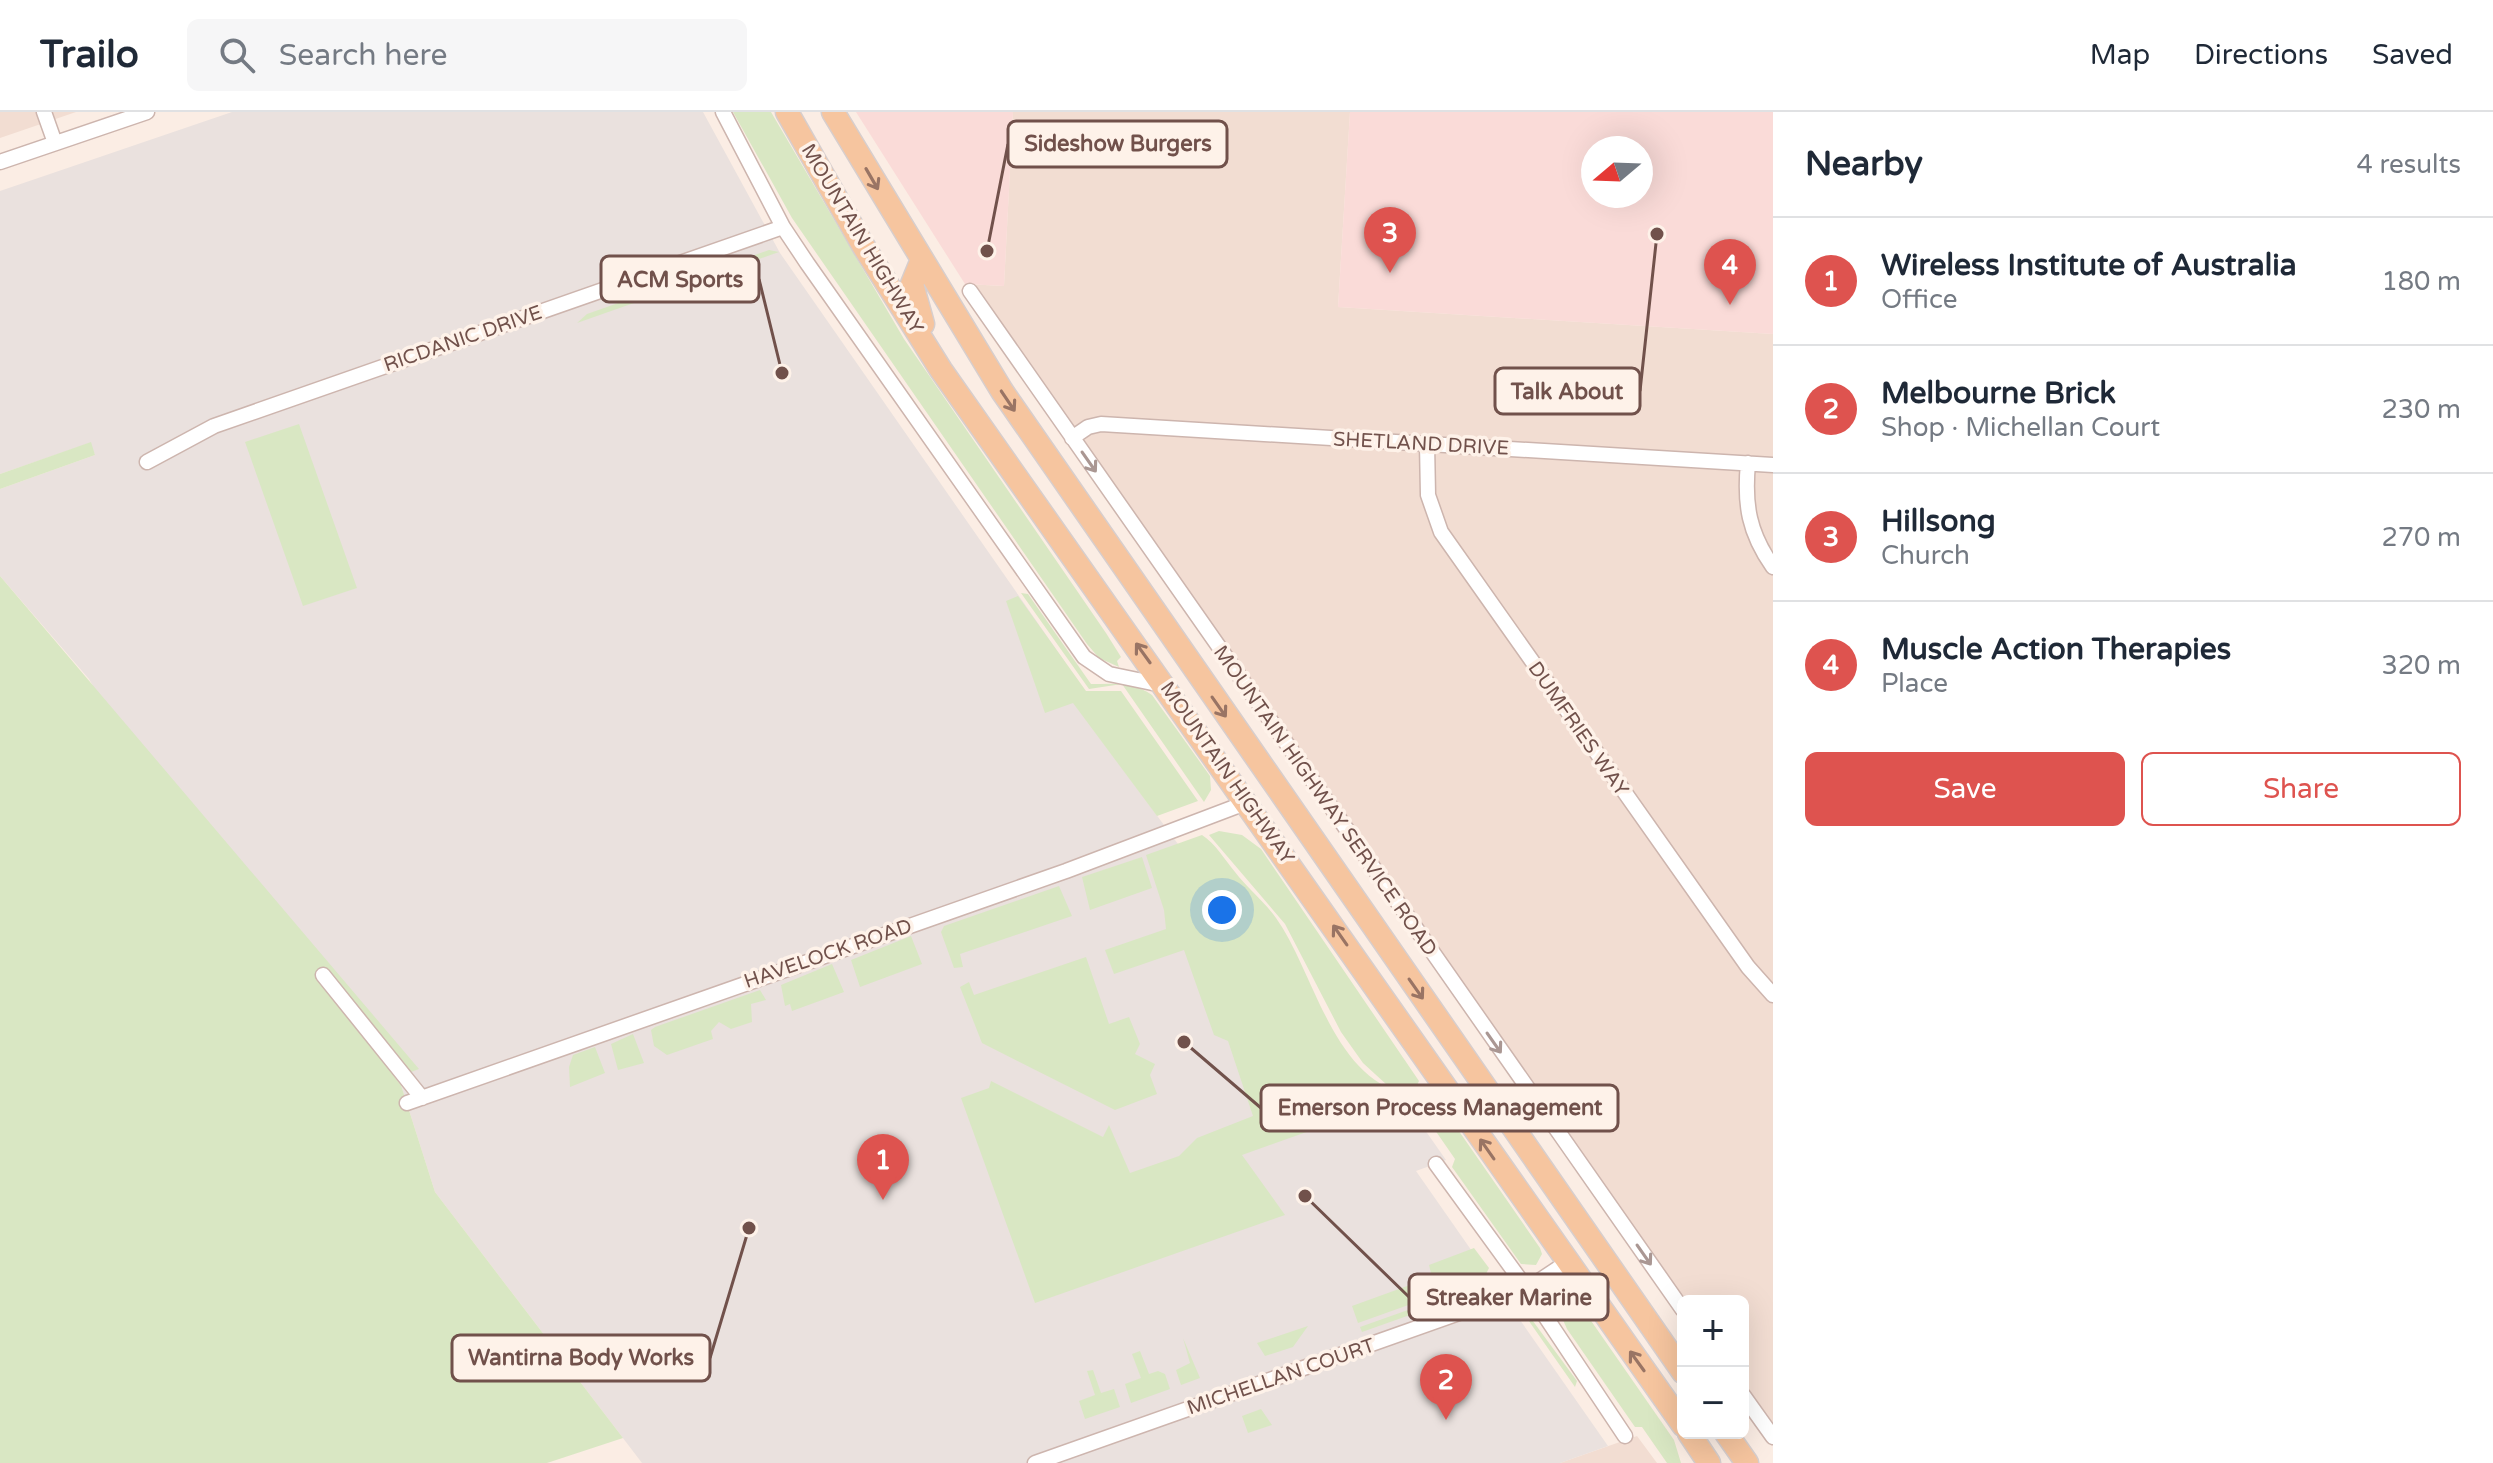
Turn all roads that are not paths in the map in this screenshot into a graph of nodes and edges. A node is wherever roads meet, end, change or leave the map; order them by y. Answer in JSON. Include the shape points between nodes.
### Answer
{"nodes":[{"id":1,"x":44,"y":112,"type":"edge"},
{"id":2,"x":147,"y":112,"type":"edge"},
{"id":3,"x":723,"y":112,"type":"edge"},
{"id":4,"x":787,"y":112,"type":"edge"},
{"id":5,"x":833,"y":112,"type":"edge"},
{"id":6,"x":850,"y":112,"type":"edge"},
{"id":7,"x":847,"y":137,"type":"junction"},
{"id":8,"x":55,"y":143,"type":"junction"},
{"id":9,"x":0,"y":162,"type":"edge"},
{"id":10,"x":783,"y":227,"type":"junction"},
{"id":11,"x":921,"y":262,"type":"junction"},
{"id":12,"x":970,"y":291,"type":"dead end"},
{"id":13,"x":941,"y":370,"type":"junction"},
{"id":14,"x":1072,"y":438,"type":"junction"},
{"id":15,"x":1427,"y":444,"type":"junction"},
{"id":16,"x":147,"y":462,"type":"dead end"},
{"id":17,"x":1748,"y":463,"type":"junction"},
{"id":18,"x":1773,"y":465,"type":"edge"},
{"id":19,"x":1773,"y":567,"type":"edge"},
{"id":20,"x":1167,"y":686,"type":"junction"},
{"id":21,"x":1273,"y":784,"type":"junction"},
{"id":22,"x":1248,"y":802,"type":"junction"},
{"id":23,"x":323,"y":975,"type":"dead end"},
{"id":24,"x":1773,"y":995,"type":"edge"},
{"id":25,"x":1436,"y":1164,"type":"dead end"},
{"id":26,"x":1600,"y":1252,"type":"junction"},
{"id":27,"x":1572,"y":1271,"type":"junction"},
{"id":28,"x":1527,"y":1289,"type":"junction"},
{"id":29,"x":1677,"y":1301,"type":"edge"},
{"id":30,"x":1680,"y":1367,"type":"edge"},
{"id":31,"x":1749,"y":1403,"type":"edge"},
{"id":32,"x":1677,"y":1417,"type":"edge"},
{"id":33,"x":1625,"y":1436,"type":"dead end"},
{"id":34,"x":1773,"y":1437,"type":"edge"},
{"id":35,"x":1693,"y":1439,"type":"edge"},
{"id":36,"x":1730,"y":1439,"type":"edge"},
{"id":37,"x":1035,"y":1463,"type":"edge"},
{"id":38,"x":1709,"y":1463,"type":"edge"},
{"id":39,"x":1747,"y":1463,"type":"edge"}],
"edges":[{"from":1,"to":8,"type":"street"},
{"from":2,"to":8,"type":"street"},
{"from":3,"to":10,"type":"street"},
{"from":4,"to":13,"type":"main road","name":"MOUNTAIN HIGHWAY"},
{"from":5,"to":7,"type":"main road","name":"MOUNTAIN HIGHWAY"},
{"from":6,"to":7,"type":"main road"},
{"from":7,"to":11,"type":"main road","name":"MOUNTAIN HIGHWAY","one_way":true},
{"from":8,"to":9,"type":"street"},
{"from":10,"to":16,"type":"street","name":"RICDANIC DRIVE","via":[[214,426]]},
{"from":10,"to":20,"type":"street","via":[[1084,657],[1109,674]]},
{"from":11,"to":13,"type":"main road","via":[[912,292]]},
{"from":11,"to":21,"type":"main road","name":"MOUNTAIN HIGHWAY","one_way":true,"via":[[1028,430]]},
{"from":12,"to":14,"type":"street","name":"MOUNTAIN HIGHWAY SERVICE ROAD"},
{"from":20,"to":13,"type":"main road","name":"MOUNTAIN HIGHWAY","one_way":true},
{"from":14,"to":15,"type":"street","name":"SHETLAND DRIVE","via":[[1101,424]]},
{"from":14,"to":29,"type":"street","name":"MOUNTAIN HIGHWAY SERVICE ROAD","one_way":true},
{"from":15,"to":17,"type":"street","name":"SHETLAND DRIVE"},
{"from":15,"to":24,"type":"street","name":"DUMFRIES WAY","via":[[1428,495],[1441,532],[1738,954]]},
{"from":17,"to":18,"type":"street","name":"SHETLAND DRIVE"},
{"from":17,"to":19,"type":"street","via":[[1747,516]]},
{"from":20,"to":22,"type":"main road","name":"MOUNTAIN HIGHWAY"},
{"from":21,"to":22,"type":"main road"},
{"from":21,"to":26,"type":"main road","name":"MOUNTAIN HIGHWAY","one_way":true},
{"from":22,"to":23,"type":"street","name":"HAVELOCK ROAD","via":[[414,1100]]},
{"from":27,"to":22,"type":"main road","name":"MOUNTAIN HIGHWAY","one_way":true},
{"from":25,"to":28,"type":"street"},
{"from":26,"to":27,"type":"main road"},
{"from":26,"to":30,"type":"main road","name":"MOUNTAIN HIGHWAY"},
{"from":27,"to":28,"type":"street","name":"MICHELLAN COURT"},
{"from":27,"to":28,"type":"street","name":"MICHELLAN COURT","via":[[1548,1291]]},
{"from":32,"to":27,"type":"main road","name":"MOUNTAIN HIGHWAY","one_way":true},
{"from":28,"to":33,"type":"street"},
{"from":28,"to":37,"type":"street","name":"MICHELLAN COURT"},
{"from":31,"to":34,"type":"street"},
{"from":35,"to":38,"type":"main road"},
{"from":36,"to":39,"type":"main road"}]}
